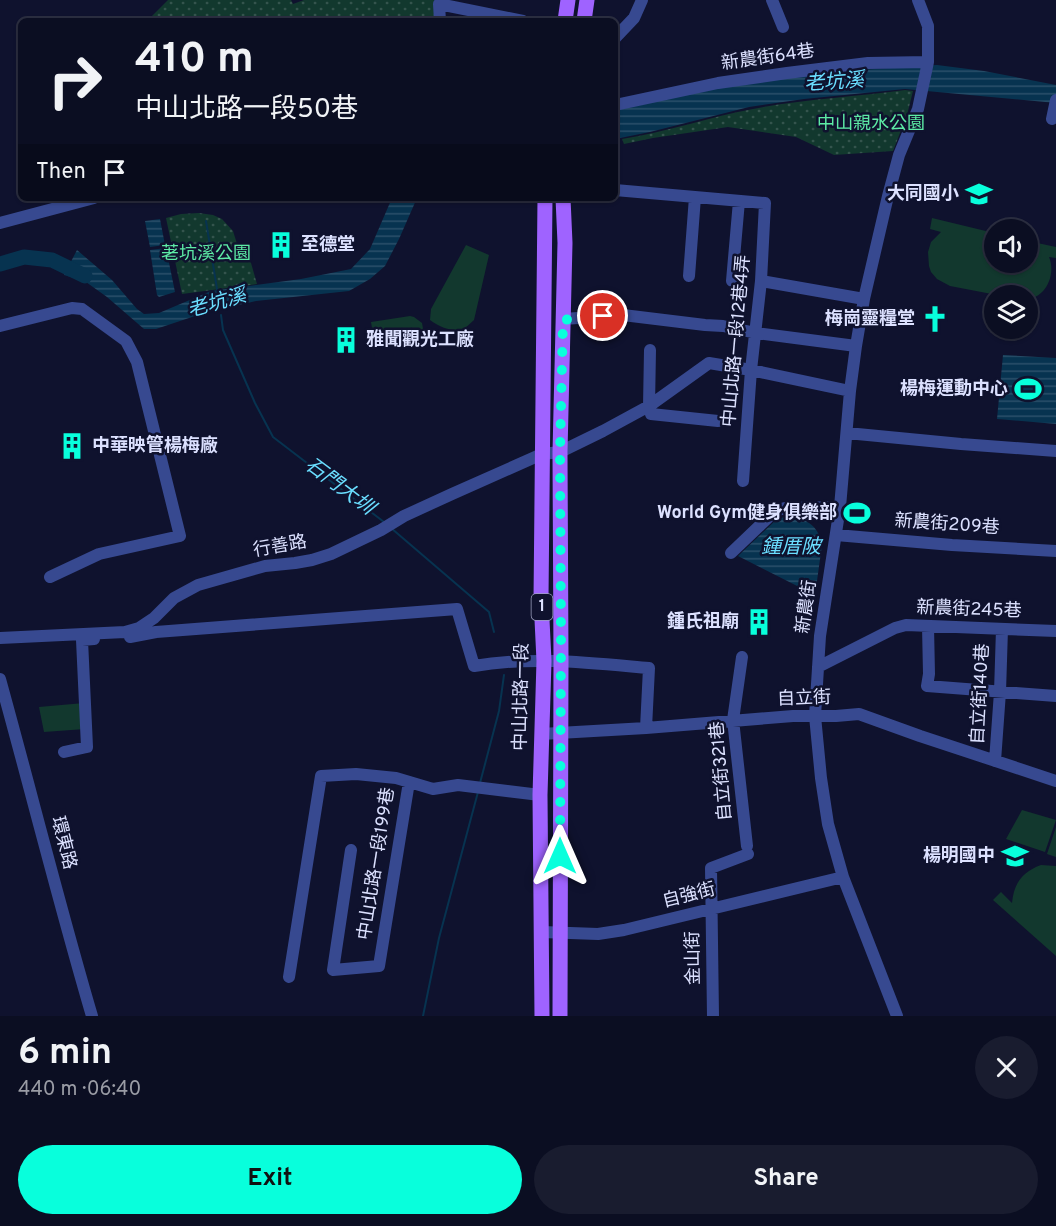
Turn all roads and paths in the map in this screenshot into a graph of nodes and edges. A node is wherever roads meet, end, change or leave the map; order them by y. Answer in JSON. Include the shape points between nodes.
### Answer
{"nodes":[{"id":1,"x":568,"y":0,"type":"edge"},
{"id":2,"x":587,"y":0,"type":"edge"},
{"id":3,"x":642,"y":0,"type":"edge"},
{"id":4,"x":772,"y":0,"type":"edge"},
{"id":5,"x":918,"y":0,"type":"edge"},
{"id":6,"x":438,"y":2,"type":"edge"},
{"id":7,"x":440,"y":18,"type":"edge"},
{"id":8,"x":510,"y":18,"type":"edge"},
{"id":9,"x":565,"y":18,"type":"edge"},
{"id":10,"x":584,"y":18,"type":"edge"},
{"id":11,"x":783,"y":27,"type":"dead end"},
{"id":12,"x":618,"y":35,"type":"edge"},
{"id":13,"x":928,"y":62,"type":"junction"},
{"id":14,"x":618,"y":104,"type":"edge"},
{"id":15,"x":618,"y":190,"type":"edge"},
{"id":16,"x":695,"y":197,"type":"junction"},
{"id":17,"x":83,"y":201,"type":"edge"},
{"id":18,"x":545,"y":201,"type":"edge"},
{"id":19,"x":563,"y":201,"type":"edge"},
{"id":20,"x":739,"y":201,"type":"junction"},
{"id":21,"x":0,"y":223,"type":"edge"},
{"id":22,"x":689,"y":276,"type":"dead end"},
{"id":23,"x":732,"y":281,"type":"dead end"},
{"id":24,"x":761,"y":281,"type":"junction"},
{"id":25,"x":864,"y":299,"type":"junction"},
{"id":26,"x":563,"y":320,"type":"junction"},
{"id":27,"x":0,"y":326,"type":"edge"},
{"id":28,"x":756,"y":333,"type":"junction"},
{"id":29,"x":856,"y":346,"type":"junction"},
{"id":30,"x":650,"y":350,"type":"dead end"},
{"id":31,"x":752,"y":370,"type":"junction"},
{"id":32,"x":850,"y":391,"type":"junction"},
{"id":33,"x":649,"y":406,"type":"junction"},
{"id":34,"x":718,"y":421,"type":"dead end"},
{"id":35,"x":847,"y":433,"type":"junction"},
{"id":36,"x":1056,"y":451,"type":"edge"},
{"id":37,"x":560,"y":452,"type":"junction"},
{"id":38,"x":542,"y":454,"type":"junction"},
{"id":39,"x":743,"y":481,"type":"dead end"},
{"id":40,"x":840,"y":507,"type":"junction"},
{"id":41,"x":836,"y":535,"type":"junction"},
{"id":42,"x":1056,"y":551,"type":"edge"},
{"id":43,"x":731,"y":553,"type":"dead end"},
{"id":44,"x":50,"y":578,"type":"dead end"},
{"id":45,"x":928,"y":626,"type":"junction"},
{"id":46,"x":1002,"y":629,"type":"junction"},
{"id":47,"x":1056,"y":631,"type":"edge"},
{"id":48,"x":0,"y":638,"type":"edge"},
{"id":49,"x":742,"y":657,"type":"dead end"},
{"id":50,"x":561,"y":660,"type":"junction"},
{"id":51,"x":544,"y":661,"type":"junction"},
{"id":52,"x":818,"y":666,"type":"junction"},
{"id":53,"x":0,"y":679,"type":"edge"},
{"id":54,"x":1000,"y":692,"type":"junction"},
{"id":55,"x":1056,"y":696,"type":"edge"},
{"id":56,"x":815,"y":716,"type":"junction"},
{"id":57,"x":733,"y":720,"type":"junction"},
{"id":58,"x":646,"y":728,"type":"junction"},
{"id":59,"x":561,"y":733,"type":"junction"},
{"id":60,"x":542,"y":734,"type":"junction"},
{"id":61,"x":64,"y":752,"type":"dead end"},
{"id":62,"x":995,"y":761,"type":"junction"},
{"id":63,"x":1056,"y":781,"type":"edge"},
{"id":64,"x":408,"y":782,"type":"junction"},
{"id":65,"x":540,"y":795,"type":"junction"},
{"id":66,"x":351,"y":850,"type":"dead end"},
{"id":67,"x":747,"y":850,"type":"joint"},
{"id":68,"x":843,"y":877,"type":"junction"},
{"id":69,"x":710,"y":909,"type":"junction"},
{"id":70,"x":542,"y":932,"type":"junction"},
{"id":71,"x":560,"y":934,"type":"junction"},
{"id":72,"x":289,"y":977,"type":"dead end"},
{"id":73,"x":92,"y":1016,"type":"edge"},
{"id":74,"x":543,"y":1016,"type":"edge"},
{"id":75,"x":560,"y":1016,"type":"edge"},
{"id":76,"x":713,"y":1016,"type":"edge"},
{"id":77,"x":897,"y":1016,"type":"edge"}],
"edges":[{"from":1,"to":9,"type":"main road"},
{"from":2,"to":10,"type":"main road"},
{"from":3,"to":12,"type":"street","via":[[634,18]]},
{"from":4,"to":11,"type":"street"},
{"from":5,"to":13,"type":"street","via":[[928,26]]},
{"from":6,"to":7,"type":"street"},
{"from":6,"to":8,"type":"street"},
{"from":13,"to":14,"type":"street","name":"新農街64巷","via":[[868,63],[787,73]]},
{"from":13,"to":25,"type":"street","name":"新農街","via":[[918,109],[899,154]]},
{"from":15,"to":16,"type":"street"},
{"from":16,"to":20,"type":"street"},
{"from":16,"to":22,"type":"street"},
{"from":17,"to":21,"type":"street"},
{"from":18,"to":38,"type":"main road","name":"中山北路一段","number":"1"},
{"from":19,"to":26,"type":"main road","number":"1"},
{"from":20,"to":23,"type":"street"},
{"from":20,"to":24,"type":"street","name":"中山北路一段12巷4弄","via":[[765,203]]},
{"from":24,"to":25,"type":"street"},
{"from":24,"to":28,"type":"street","name":"中山北路一段12巷4弄"},
{"from":25,"to":29,"type":"street","name":"新農街"},
{"from":26,"to":28,"type":"street","via":[[623,315]]},
{"from":26,"to":37,"type":"main road","number":"1"},
{"from":27,"to":44,"type":"street","via":[[72,308],[82,309],[126,341],[138,362],[180,536],[99,554]]},
{"from":28,"to":29,"type":"street"},
{"from":28,"to":31,"type":"street","name":"中山北路一段12巷4弄"},
{"from":29,"to":32,"type":"street","name":"新農街"},
{"from":30,"to":33,"type":"street"},
{"from":31,"to":32,"type":"street"},
{"from":31,"to":33,"type":"street","name":"行善路","via":[[709,363]]},
{"from":31,"to":39,"type":"street","name":"中山北路一段12巷4弄"},
{"from":32,"to":35,"type":"street","name":"新農街"},
{"from":33,"to":34,"type":"street","via":[[651,414]]},
{"from":33,"to":37,"type":"street","name":"行善路"},
{"from":35,"to":36,"type":"street"},
{"from":35,"to":40,"type":"street","name":"新農街"},
{"from":37,"to":38,"type":"street","name":"行善路"},
{"from":37,"to":50,"type":"main road","number":"1"},
{"from":38,"to":48,"type":"street","name":"行善路","via":[[331,554],[265,566],[198,585],[174,597],[139,628]]},
{"from":38,"to":51,"type":"main road","name":"中山北路一段","number":"1"},
{"from":40,"to":41,"type":"street","name":"新農街"},
{"from":40,"to":43,"type":"street","via":[[775,511]]},
{"from":41,"to":42,"type":"street","name":"新農街209巷"},
{"from":41,"to":52,"type":"street","name":"新農街"},
{"from":45,"to":46,"type":"street","name":"新農街245巷"},
{"from":45,"to":52,"type":"street","name":"新農街245巷","via":[[895,628]]},
{"from":45,"to":54,"type":"street","via":[[927,686]]},
{"from":46,"to":47,"type":"street","name":"新農街245巷"},
{"from":46,"to":54,"type":"street","name":"自立街140巷"},
{"from":49,"to":57,"type":"street","name":"自立街321巷"},
{"from":50,"to":51,"type":"street"},
{"from":50,"to":58,"type":"street","via":[[649,668]]},
{"from":50,"to":59,"type":"main road","number":"1"},
{"from":51,"to":60,"type":"main road","name":"中山北路一段","number":"1"},
{"from":51,"to":61,"type":"street","via":[[474,666],[457,609],[82,640],[87,747]]},
{"from":52,"to":56,"type":"street","name":"新農街"},
{"from":53,"to":73,"type":"street","name":"環東路"},
{"from":54,"to":55,"type":"street"},
{"from":54,"to":62,"type":"street","name":"自立街140巷"},
{"from":56,"to":57,"type":"street","name":"自立街"},
{"from":56,"to":62,"type":"street","name":"自立街","via":[[859,714]]},
{"from":56,"to":68,"type":"street","name":"新農街","via":[[826,816]]},
{"from":57,"to":58,"type":"street","name":"自立街"},
{"from":57,"to":67,"type":"street","name":"自立街321巷"},
{"from":58,"to":59,"type":"street","name":"自立街"},
{"from":59,"to":60,"type":"street","name":"自立街"},
{"from":59,"to":71,"type":"main road","number":"1"},
{"from":60,"to":65,"type":"main road","name":"中山北路一段","number":"1"},
{"from":62,"to":63,"type":"street","name":"自立街"},
{"from":64,"to":65,"type":"street","name":"中山北路一段199巷","via":[[434,789],[458,785]]},
{"from":64,"to":66,"type":"street","name":"中山北路一段199巷","via":[[379,966],[333,970]]},
{"from":64,"to":72,"type":"street","name":"中山北路一段199巷","via":[[356,774],[321,776]]},
{"from":65,"to":70,"type":"main road","name":"中山北路一段","number":"1"},
{"from":67,"to":69,"type":"street","name":"金山街","via":[[711,867]]},
{"from":68,"to":69,"type":"street","name":"自強街"},
{"from":68,"to":77,"type":"street","name":"新農街"},
{"from":69,"to":71,"type":"street","name":"自強街","via":[[624,930]]},
{"from":69,"to":76,"type":"street","name":"金山街"},
{"from":70,"to":71,"type":"street","name":"自強街"},
{"from":70,"to":74,"type":"main road","name":"中山北路一段","number":"1"},
{"from":71,"to":75,"type":"main road","number":"1"}]}
